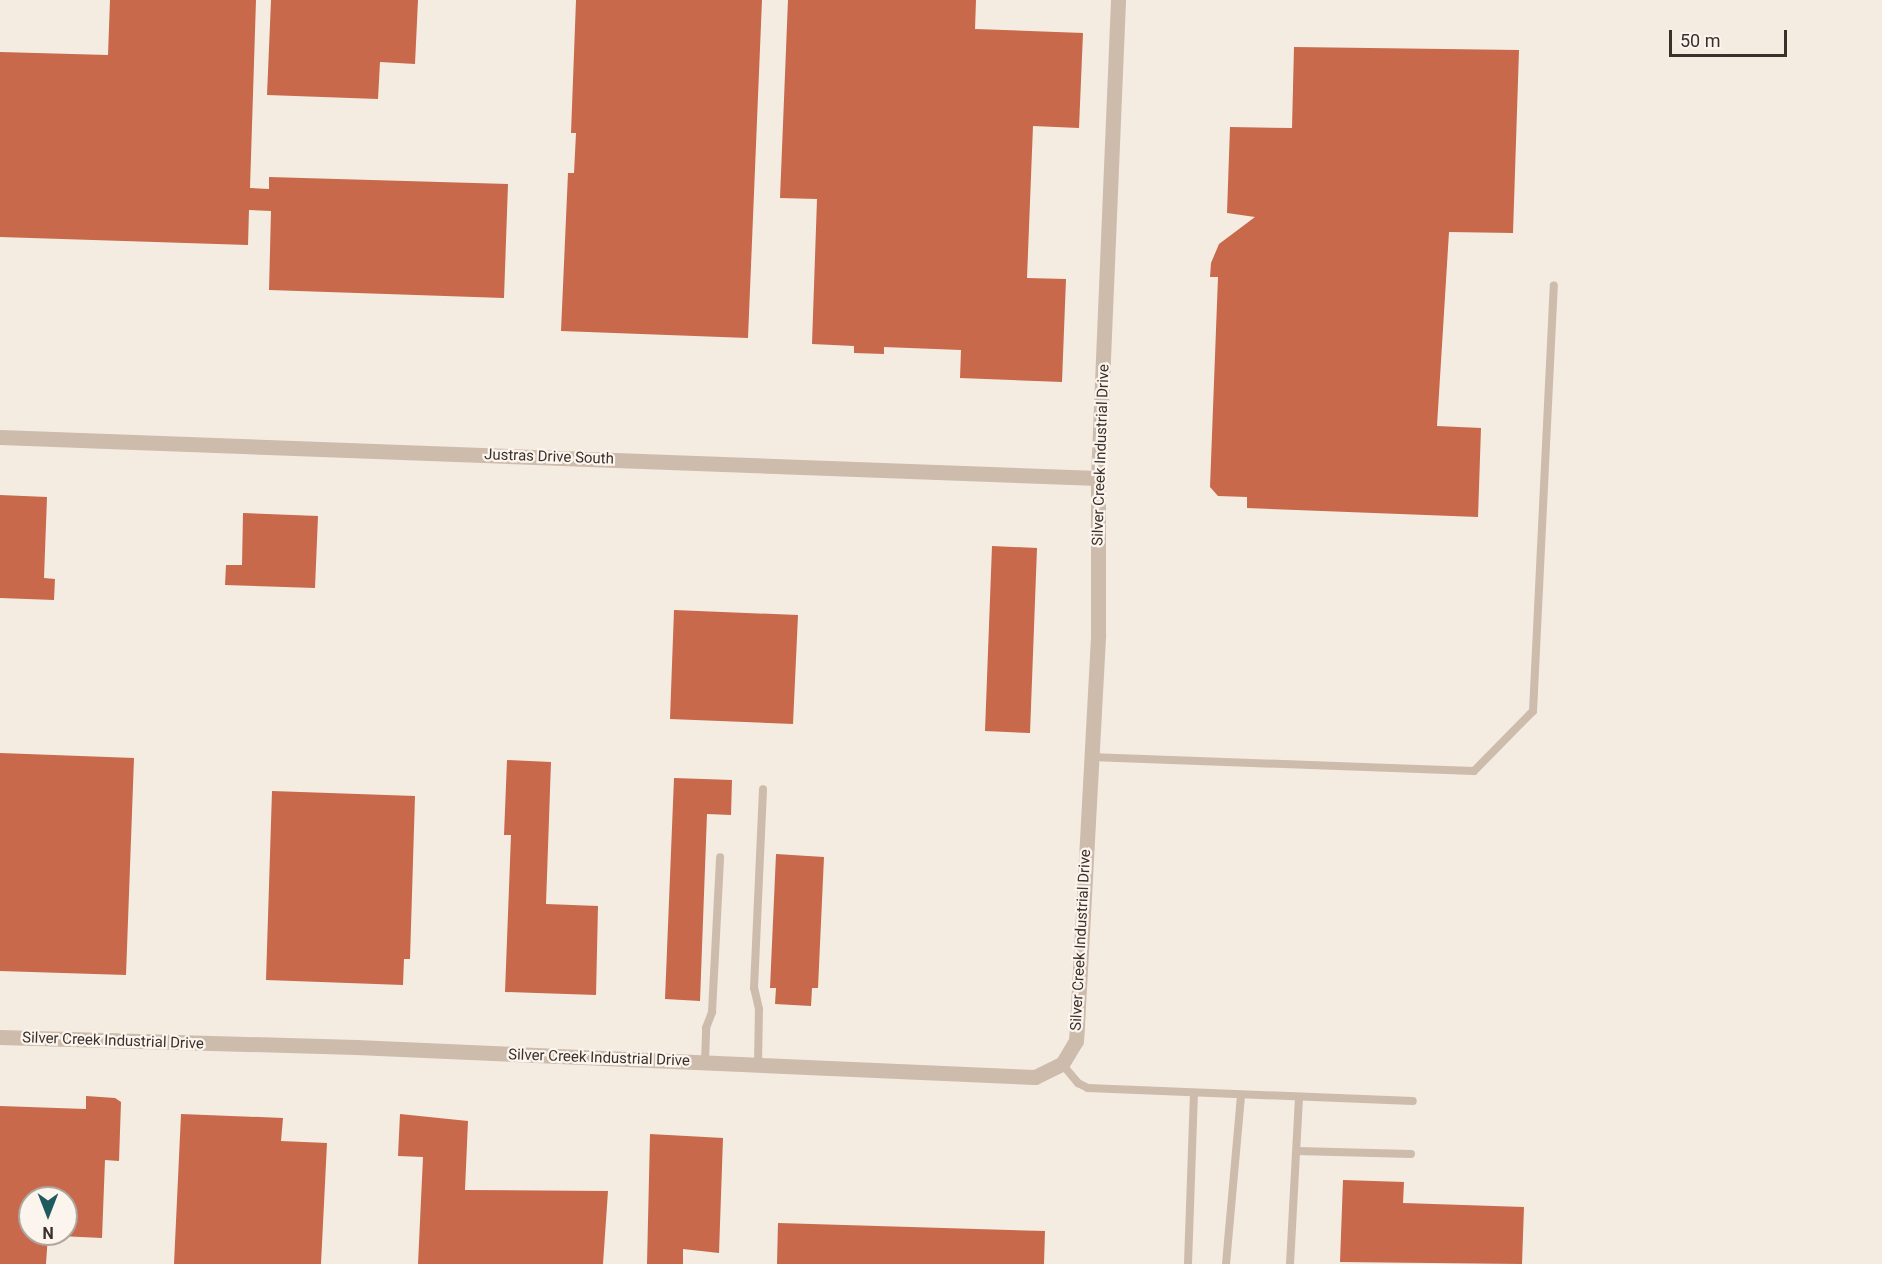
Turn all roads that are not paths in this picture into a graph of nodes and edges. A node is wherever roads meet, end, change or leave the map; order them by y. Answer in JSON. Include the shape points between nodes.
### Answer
{"nodes":[{"id":1,"x":1118,"y":0,"type":"edge"},
{"id":2,"x":1554,"y":286,"type":"dead end"},
{"id":3,"x":0,"y":437,"type":"edge"},
{"id":4,"x":1098,"y":478,"type":"junction"},
{"id":5,"x":1089,"y":757,"type":"junction"},
{"id":6,"x":763,"y":789,"type":"dead end"},
{"id":7,"x":720,"y":857,"type":"dead end"},
{"id":8,"x":0,"y":1037,"type":"edge"},
{"id":9,"x":705,"y":1062,"type":"junction"},
{"id":10,"x":1062,"y":1064,"type":"junction"},
{"id":11,"x":758,"y":1065,"type":"junction"},
{"id":12,"x":1194,"y":1095,"type":"junction"},
{"id":13,"x":1241,"y":1096,"type":"junction"},
{"id":14,"x":1299,"y":1098,"type":"junction"},
{"id":15,"x":1413,"y":1101,"type":"dead end"},
{"id":16,"x":1297,"y":1151,"type":"junction"},
{"id":17,"x":1411,"y":1154,"type":"dead end"},
{"id":18,"x":1188,"y":1264,"type":"edge"},
{"id":19,"x":1226,"y":1264,"type":"edge"},
{"id":20,"x":1290,"y":1264,"type":"edge"}],
"edges":[{"from":1,"to":4,"type":"street","name":"Silver Creek Industrial Drive"},
{"from":2,"to":5,"type":"lane","via":[[1533,711],[1474,771]]},
{"from":3,"to":4,"type":"street","name":"Justras Drive South"},
{"from":4,"to":5,"type":"street","name":"Silver Creek Industrial Drive","via":[[1098,634]]},
{"from":5,"to":10,"type":"street","name":"Silver Creek Industrial Drive","via":[[1076,1041]]},
{"from":6,"to":11,"type":"lane","via":[[754,988],[759,1009]]},
{"from":7,"to":9,"type":"lane","via":[[712,1012],[706,1028]]},
{"from":8,"to":9,"type":"street","name":"Silver Creek Industrial Drive"},
{"from":9,"to":11,"type":"street","name":"Silver Creek Industrial Drive"},
{"from":10,"to":11,"type":"street","name":"Silver Creek Industrial Drive","via":[[1035,1077]]},
{"from":10,"to":12,"type":"lane","via":[[1078,1083],[1088,1088]]},
{"from":12,"to":13,"type":"lane"},
{"from":12,"to":18,"type":"lane"},
{"from":13,"to":14,"type":"lane"},
{"from":13,"to":19,"type":"lane"},
{"from":14,"to":15,"type":"lane"},
{"from":14,"to":16,"type":"lane"},
{"from":16,"to":17,"type":"lane"},
{"from":16,"to":20,"type":"lane"}]}
